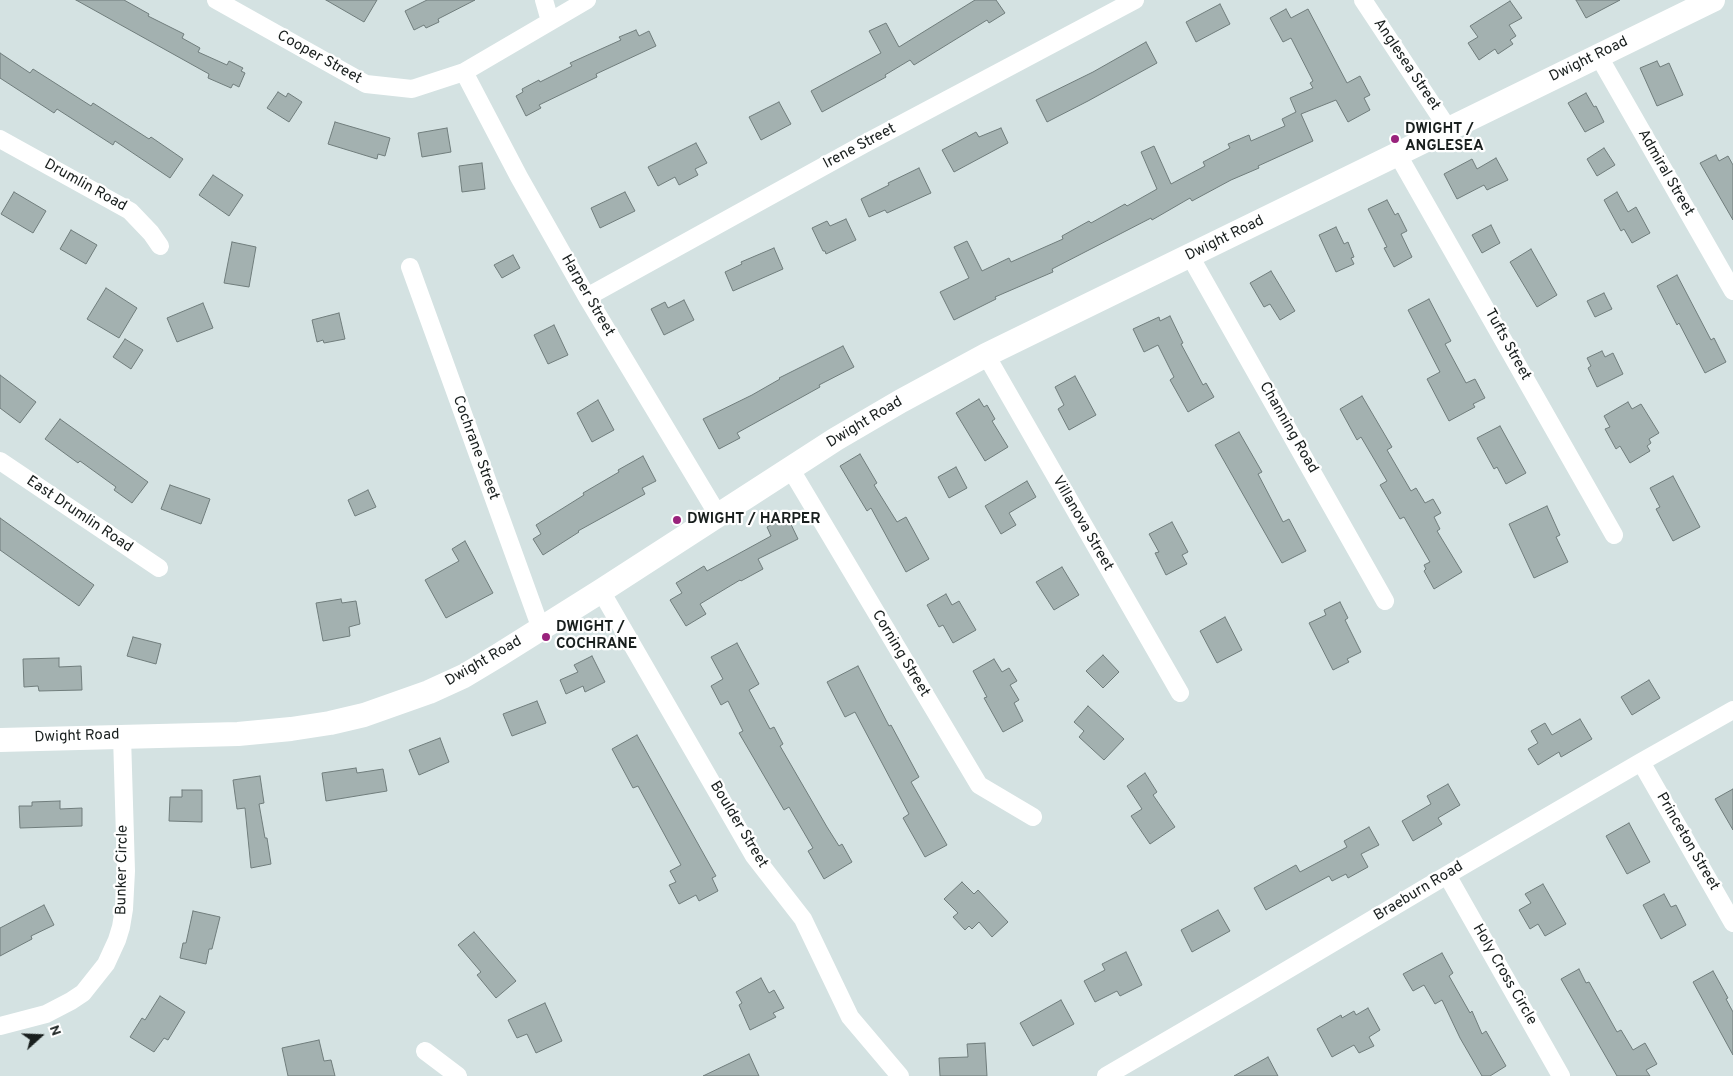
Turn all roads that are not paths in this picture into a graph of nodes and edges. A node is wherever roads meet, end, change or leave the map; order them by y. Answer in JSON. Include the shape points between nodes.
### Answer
{"nodes":[{"id":1,"x":216,"y":0,"type":"edge"},
{"id":2,"x":544,"y":0,"type":"edge"},
{"id":3,"x":588,"y":0,"type":"edge"},
{"id":4,"x":1135,"y":0,"type":"edge"},
{"id":5,"x":1363,"y":0,"type":"edge"},
{"id":6,"x":1712,"y":0,"type":"edge"},
{"id":7,"x":550,"y":21,"type":"junction"},
{"id":8,"x":1598,"y":56,"type":"junction"},
{"id":9,"x":464,"y":72,"type":"junction"},
{"id":10,"x":1449,"y":130,"type":"junction"},
{"id":11,"x":0,"y":139,"type":"edge"},
{"id":12,"x":1398,"y":155,"type":"junction"},
{"id":13,"x":160,"y":246,"type":"dead end"},
{"id":14,"x":1190,"y":256,"type":"junction"},
{"id":15,"x":410,"y":267,"type":"dead end"},
{"id":16,"x":1733,"y":291,"type":"edge"},
{"id":17,"x":587,"y":297,"type":"junction"},
{"id":18,"x":986,"y":355,"type":"junction"},
{"id":19,"x":0,"y":461,"type":"edge"},
{"id":20,"x":790,"y":468,"type":"junction"},
{"id":21,"x":718,"y":515,"type":"junction"},
{"id":22,"x":1614,"y":536,"type":"dead end"},
{"id":23,"x":159,"y":568,"type":"dead end"},
{"id":24,"x":601,"y":591,"type":"junction"},
{"id":25,"x":1385,"y":601,"type":"dead end"},
{"id":26,"x":541,"y":629,"type":"junction"},
{"id":27,"x":1180,"y":693,"type":"dead end"},
{"id":28,"x":1733,"y":710,"type":"edge"},
{"id":29,"x":122,"y":736,"type":"junction"},
{"id":30,"x":0,"y":740,"type":"edge"},
{"id":31,"x":1641,"y":762,"type":"junction"},
{"id":32,"x":1034,"y":818,"type":"dead end"},
{"id":33,"x":1447,"y":875,"type":"junction"},
{"id":34,"x":1733,"y":924,"type":"edge"},
{"id":35,"x":0,"y":1026,"type":"edge"},
{"id":36,"x":425,"y":1051,"type":"dead end"},
{"id":37,"x":458,"y":1076,"type":"edge"},
{"id":38,"x":900,"y":1076,"type":"edge"},
{"id":39,"x":1106,"y":1076,"type":"edge"},
{"id":40,"x":1561,"y":1076,"type":"edge"}],
"edges":[{"from":1,"to":9,"type":"street","name":"Cooper Street","via":[[366,84],[412,89]]},
{"from":2,"to":7,"type":"street"},
{"from":3,"to":7,"type":"street","name":"Cooper Street"},
{"from":4,"to":17,"type":"street","name":"Irene Street"},
{"from":5,"to":10,"type":"street","name":"Anglesea Street"},
{"from":6,"to":8,"type":"main road","name":"Dwight Road"},
{"from":7,"to":9,"type":"street","name":"Cooper Street"},
{"from":8,"to":10,"type":"main road","name":"Dwight Road"},
{"from":8,"to":16,"type":"street","name":"Admiral Street"},
{"from":9,"to":17,"type":"street","name":"Harper Street"},
{"from":10,"to":12,"type":"main road","name":"Dwight Road"},
{"from":11,"to":13,"type":"street","name":"Drumlin Road","via":[[130,211]]},
{"from":12,"to":14,"type":"main road","name":"Dwight Road"},
{"from":12,"to":22,"type":"street","name":"Tufts Street"},
{"from":14,"to":18,"type":"main road","name":"Dwight Road"},
{"from":14,"to":25,"type":"street","name":"Channing Road"},
{"from":15,"to":26,"type":"street","name":"Cochrane Street"},
{"from":17,"to":21,"type":"street","name":"Harper Street"},
{"from":18,"to":20,"type":"main road","name":"Dwight Road","via":[[859,425]]},
{"from":18,"to":27,"type":"street","name":"Villanova Street"},
{"from":19,"to":23,"type":"street","name":"East Drumlin Road"},
{"from":20,"to":21,"type":"main road","name":"Dwight Road"},
{"from":20,"to":32,"type":"street","name":"Corning Street","via":[[979,785]]},
{"from":21,"to":24,"type":"main road","name":"Dwight Road"},
{"from":24,"to":26,"type":"main road","name":"Dwight Road"},
{"from":24,"to":38,"type":"street","name":"Boulder Street","via":[[754,856],[803,919],[850,1016]]},
{"from":26,"to":29,"type":"main road","name":"Dwight Road","via":[[445,685],[349,719],[238,734]]},
{"from":28,"to":31,"type":"street","name":"Braeburn Road"},
{"from":29,"to":30,"type":"main road","name":"Dwight Road"},
{"from":29,"to":35,"type":"street","name":"Bunker Circle","via":[[126,871],[124,909],[117,940],[106,964],[72,1001],[32,1019]]},
{"from":31,"to":33,"type":"street","name":"Braeburn Road"},
{"from":31,"to":34,"type":"street","name":"Princeton Street"},
{"from":33,"to":39,"type":"street","name":"Braeburn Road"},
{"from":33,"to":40,"type":"street","name":"Holy Cross Circle"},
{"from":36,"to":37,"type":"street"}]}
